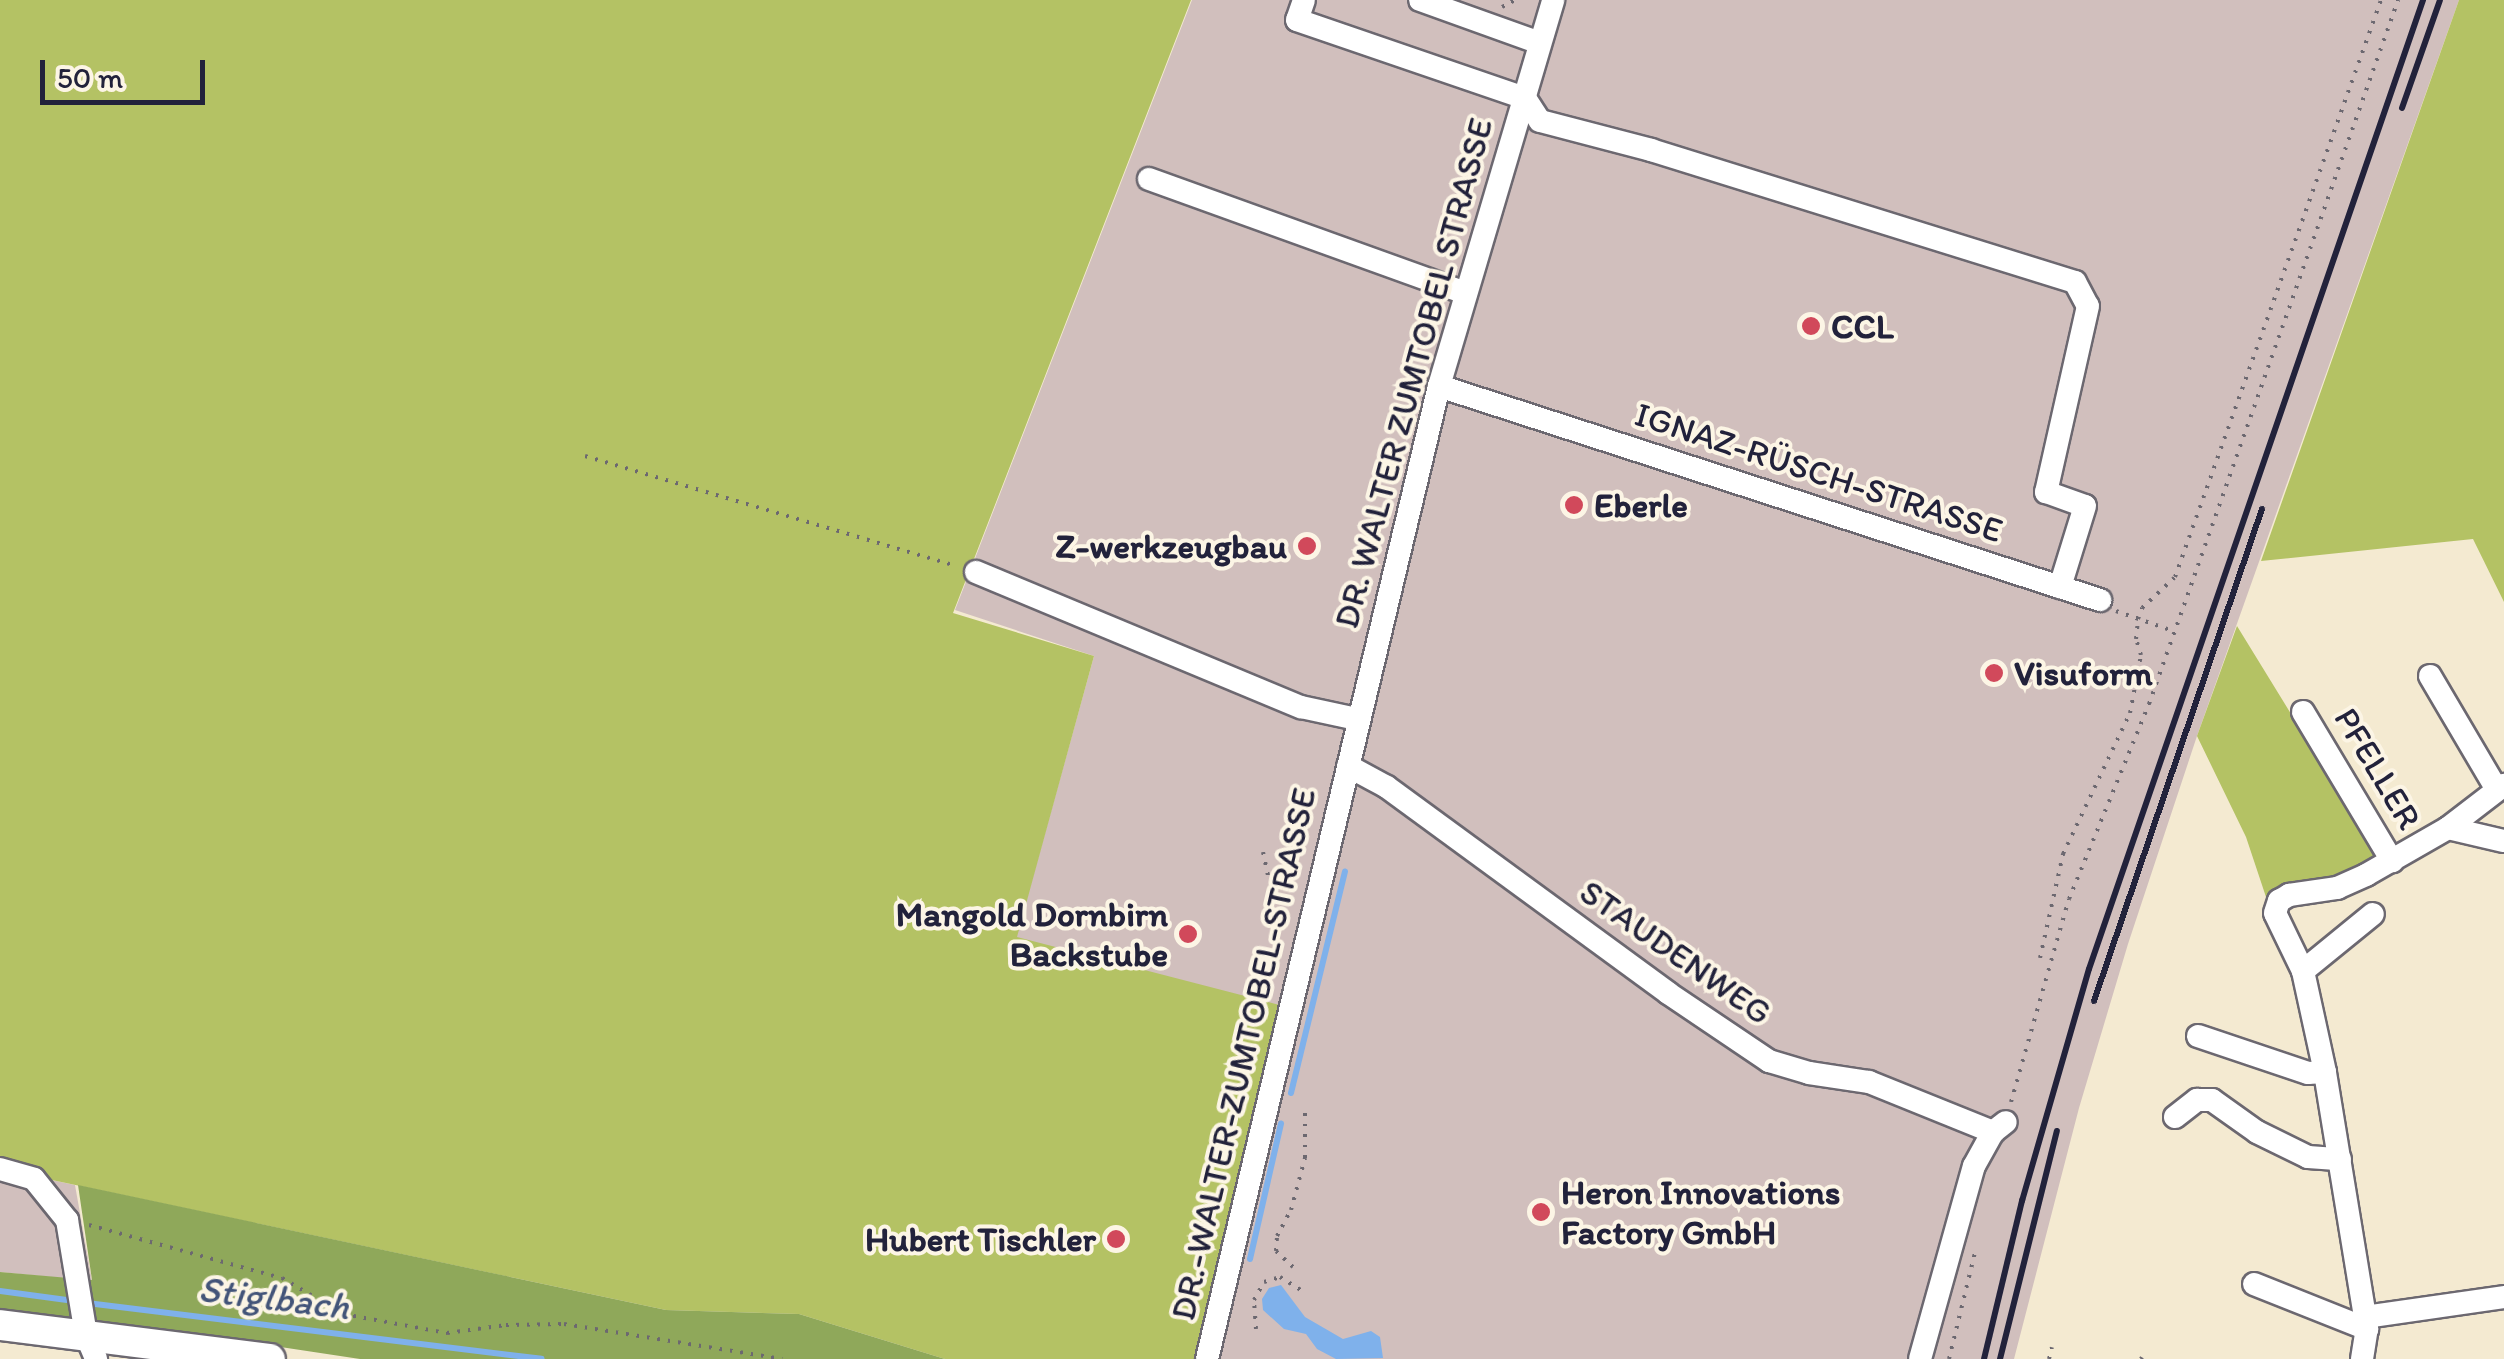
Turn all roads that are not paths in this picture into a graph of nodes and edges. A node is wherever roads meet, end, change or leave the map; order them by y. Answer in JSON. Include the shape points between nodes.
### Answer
{"nodes":[{"id":1,"x":1304,"y":0,"type":"edge"},
{"id":2,"x":1420,"y":0,"type":"edge"},
{"id":3,"x":1553,"y":0,"type":"edge"},
{"id":4,"x":1540,"y":43,"type":"junction"},
{"id":5,"x":1525,"y":98,"type":"junction"},
{"id":6,"x":1149,"y":179,"type":"dead end"},
{"id":7,"x":1465,"y":293,"type":"junction"},
{"id":8,"x":1439,"y":386,"type":"junction"},
{"id":9,"x":976,"y":572,"type":"road end"},
{"id":10,"x":2060,"y":587,"type":"junction"},
{"id":11,"x":2100,"y":600,"type":"road end"},
{"id":12,"x":2430,"y":676,"type":"dead end"},
{"id":13,"x":2303,"y":712,"type":"dead end"},
{"id":14,"x":1356,"y":718,"type":"junction"},
{"id":15,"x":1348,"y":766,"type":"junction"},
{"id":16,"x":2500,"y":786,"type":"edge"},
{"id":17,"x":2448,"y":828,"type":"junction"},
{"id":18,"x":2504,"y":841,"type":"edge"},
{"id":19,"x":2392,"y":861,"type":"junction"},
{"id":20,"x":2373,"y":914,"type":"dead end"},
{"id":21,"x":2303,"y":972,"type":"junction"},
{"id":22,"x":2198,"y":1036,"type":"dead end"},
{"id":23,"x":2325,"y":1072,"type":"junction"},
{"id":24,"x":2175,"y":1117,"type":"dead end"},
{"id":25,"x":2340,"y":1159,"type":"junction"},
{"id":26,"x":0,"y":1169,"type":"edge"},
{"id":27,"x":2254,"y":1284,"type":"dead end"},
{"id":28,"x":2504,"y":1297,"type":"edge"},
{"id":29,"x":2366,"y":1323,"type":"junction"},
{"id":30,"x":0,"y":1325,"type":"edge"},
{"id":31,"x":88,"y":1337,"type":"edge"},
{"id":32,"x":270,"y":1359,"type":"edge"},
{"id":33,"x":1207,"y":1359,"type":"edge"},
{"id":34,"x":1920,"y":1359,"type":"edge"},
{"id":35,"x":2362,"y":1359,"type":"edge"}],
"edges":[{"from":1,"to":5,"type":"street","via":[[1297,20]]},
{"from":2,"to":4,"type":"street"},
{"from":3,"to":4,"type":"street","name":"DR. WALTER ZUMTOBEL STRASSE"},
{"from":4,"to":5,"type":"street","name":"DR. WALTER ZUMTOBEL STRASSE"},
{"from":5,"to":7,"type":"street","name":"DR. WALTER ZUMTOBEL STRASSE"},
{"from":5,"to":10,"type":"street","via":[[1540,121],[2075,282],[2088,306],[2046,492],[2085,506]]},
{"from":6,"to":7,"type":"street"},
{"from":7,"to":8,"type":"street","name":"DR. WALTER ZUMTOBEL STRASSE"},
{"from":8,"to":10,"type":"street","name":"IGNAZ-RÜSCH-STRASSE"},
{"from":8,"to":14,"type":"street","name":"DR. WALTER ZUMTOBEL STRASSE"},
{"from":9,"to":14,"type":"street","via":[[1301,707]]},
{"from":10,"to":11,"type":"street","name":"IGNAZ-RÜSCH-STRASSE"},
{"from":12,"to":16,"type":"street","name":"PFELLER"},
{"from":13,"to":19,"type":"street","name":"PFELLER"},
{"from":14,"to":15,"type":"street","name":"DR. WALTER ZUMTOBEL STRASSE"},
{"from":15,"to":33,"type":"street","name":"DR.-WALTER-ZUMTOBEL-STRASSE"},
{"from":15,"to":34,"type":"street","name":"STAUDENWEG","via":[[1387,787],[1769,1060],[1869,1082],[1999,1127],[1974,1166]]},
{"from":16,"to":17,"type":"street","name":"PFELLER"},
{"from":17,"to":18,"type":"street"},
{"from":17,"to":19,"type":"street","name":"PFELLER"},
{"from":19,"to":21,"type":"street","name":"PFELLER","via":[[2336,888],[2279,901],[2275,912]]},
{"from":20,"to":21,"type":"street"},
{"from":21,"to":23,"type":"street"},
{"from":22,"to":23,"type":"street","via":[[2308,1073]]},
{"from":23,"to":25,"type":"street"},
{"from":24,"to":25,"type":"street","via":[[2197,1100],[2212,1100],[2308,1158]]},
{"from":25,"to":29,"type":"street"},
{"from":26,"to":31,"type":"street","via":[[34,1178],[67,1220]]},
{"from":27,"to":29,"type":"street"},
{"from":28,"to":29,"type":"street"},
{"from":29,"to":35,"type":"street"},
{"from":30,"to":31,"type":"main road"},
{"from":31,"to":32,"type":"main road"}]}
